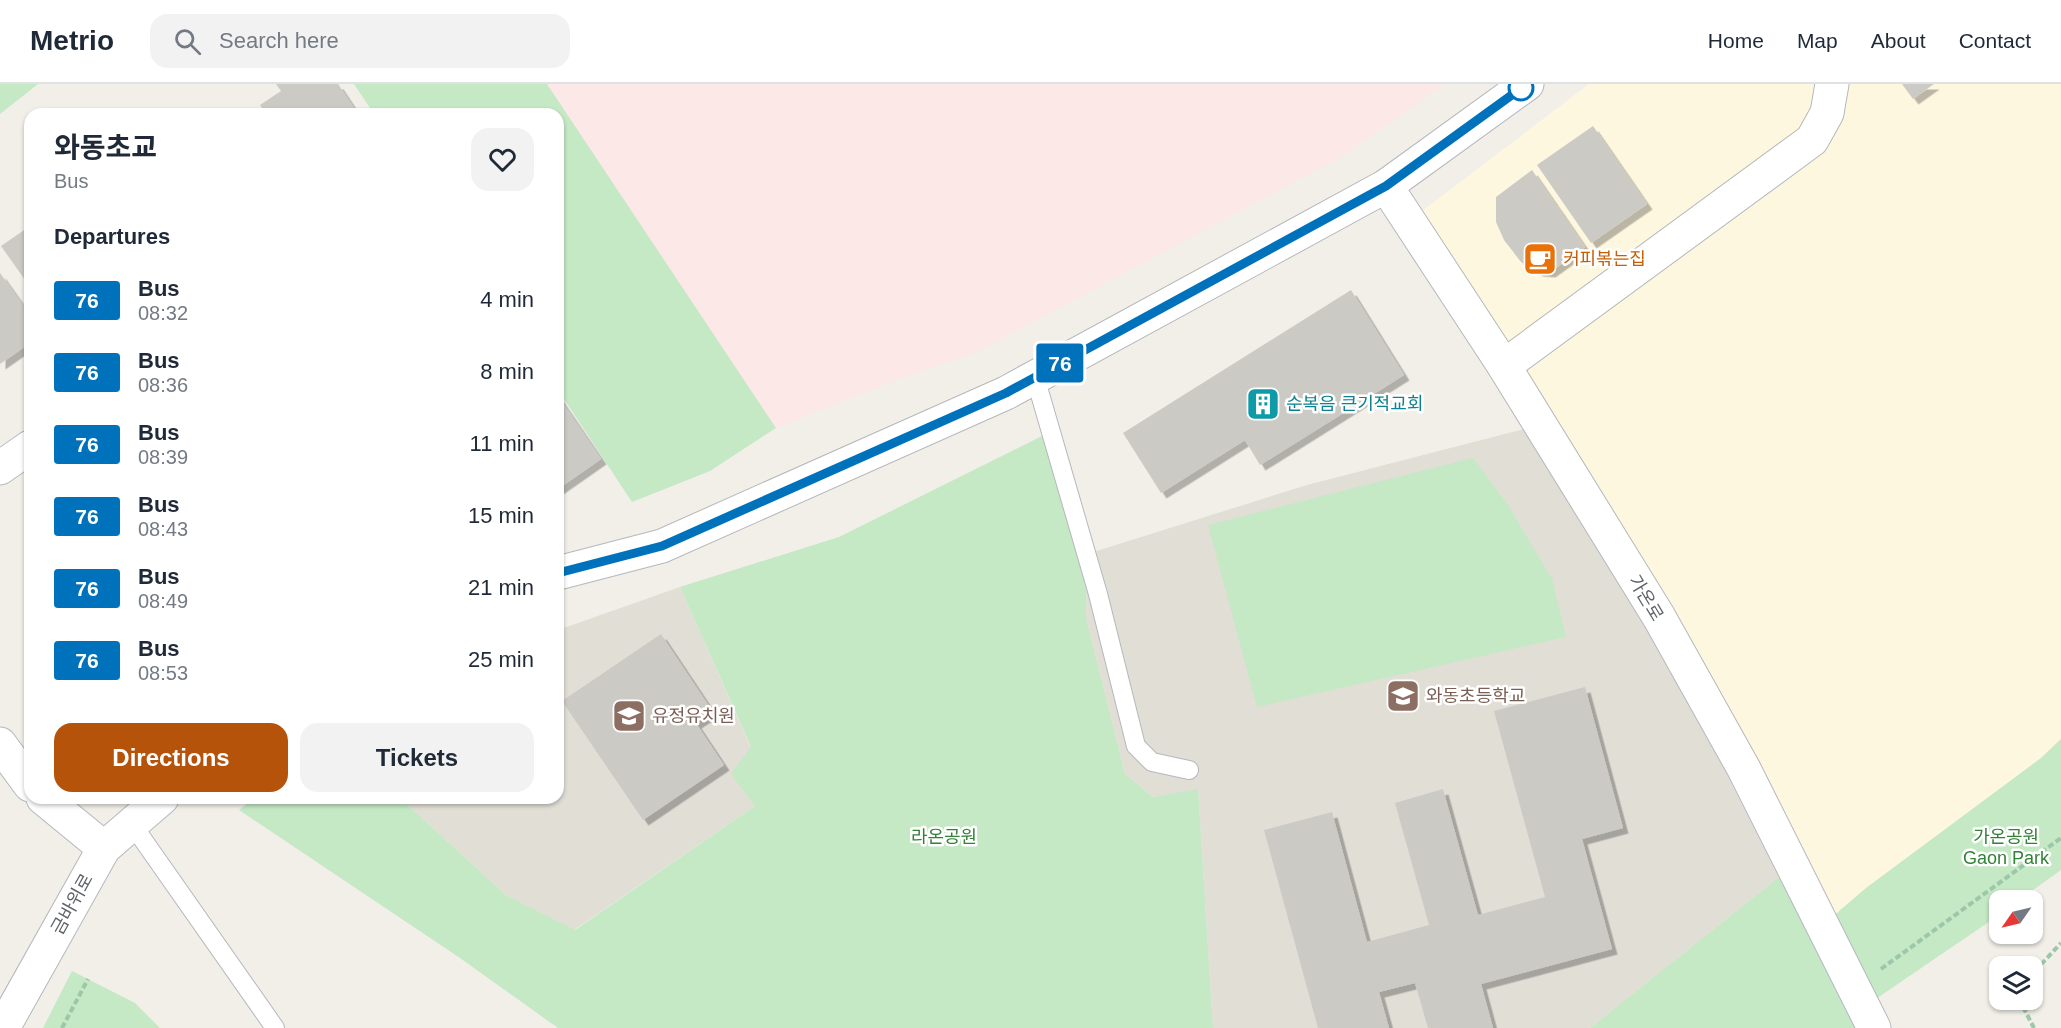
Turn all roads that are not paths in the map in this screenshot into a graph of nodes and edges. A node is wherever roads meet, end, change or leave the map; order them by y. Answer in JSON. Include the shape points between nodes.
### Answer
{"nodes":[{"id":1,"x":1527,"y":84,"type":"edge"},
{"id":2,"x":1832,"y":84,"type":"edge"},
{"id":3,"x":1386,"y":186,"type":"junction"},
{"id":4,"x":1504,"y":366,"type":"junction"},
{"id":5,"x":1035,"y":377,"type":"junction"},
{"id":6,"x":24,"y":451,"type":"edge"},
{"id":7,"x":0,"y":468,"type":"edge"},
{"id":8,"x":564,"y":571,"type":"edge"},
{"id":9,"x":0,"y":744,"type":"edge"},
{"id":10,"x":1189,"y":771,"type":"dead end"},
{"id":11,"x":24,"y":777,"type":"edge"},
{"id":12,"x":50,"y":804,"type":"edge"},
{"id":13,"x":155,"y":804,"type":"edge"},
{"id":14,"x":132,"y":824,"type":"junction"},
{"id":15,"x":104,"y":848,"type":"junction"},
{"id":16,"x":3,"y":1028,"type":"edge"},
{"id":17,"x":275,"y":1028,"type":"edge"},
{"id":18,"x":1874,"y":1028,"type":"edge"}],
"edges":[{"from":1,"to":3,"type":"street"},
{"from":2,"to":4,"type":"street","via":[[1827,113],[1812,140]]},
{"from":3,"to":4,"type":"street","name":"가온로"},
{"from":3,"to":5,"type":"street"},
{"from":4,"to":18,"type":"street","name":"가온로","via":[[1659,617],[1738,759]]},
{"from":5,"to":8,"type":"street","via":[[662,546]]},
{"from":5,"to":10,"type":"lane","via":[[1098,594],[1136,746],[1152,762]]},
{"from":6,"to":7,"type":"street"},
{"from":9,"to":11,"type":"street"},
{"from":12,"to":15,"type":"street"},
{"from":13,"to":14,"type":"street","name":"금바위로"},
{"from":14,"to":15,"type":"street","name":"금바위로"},
{"from":14,"to":17,"type":"lane"},
{"from":15,"to":16,"type":"street","name":"금바위로"}]}
